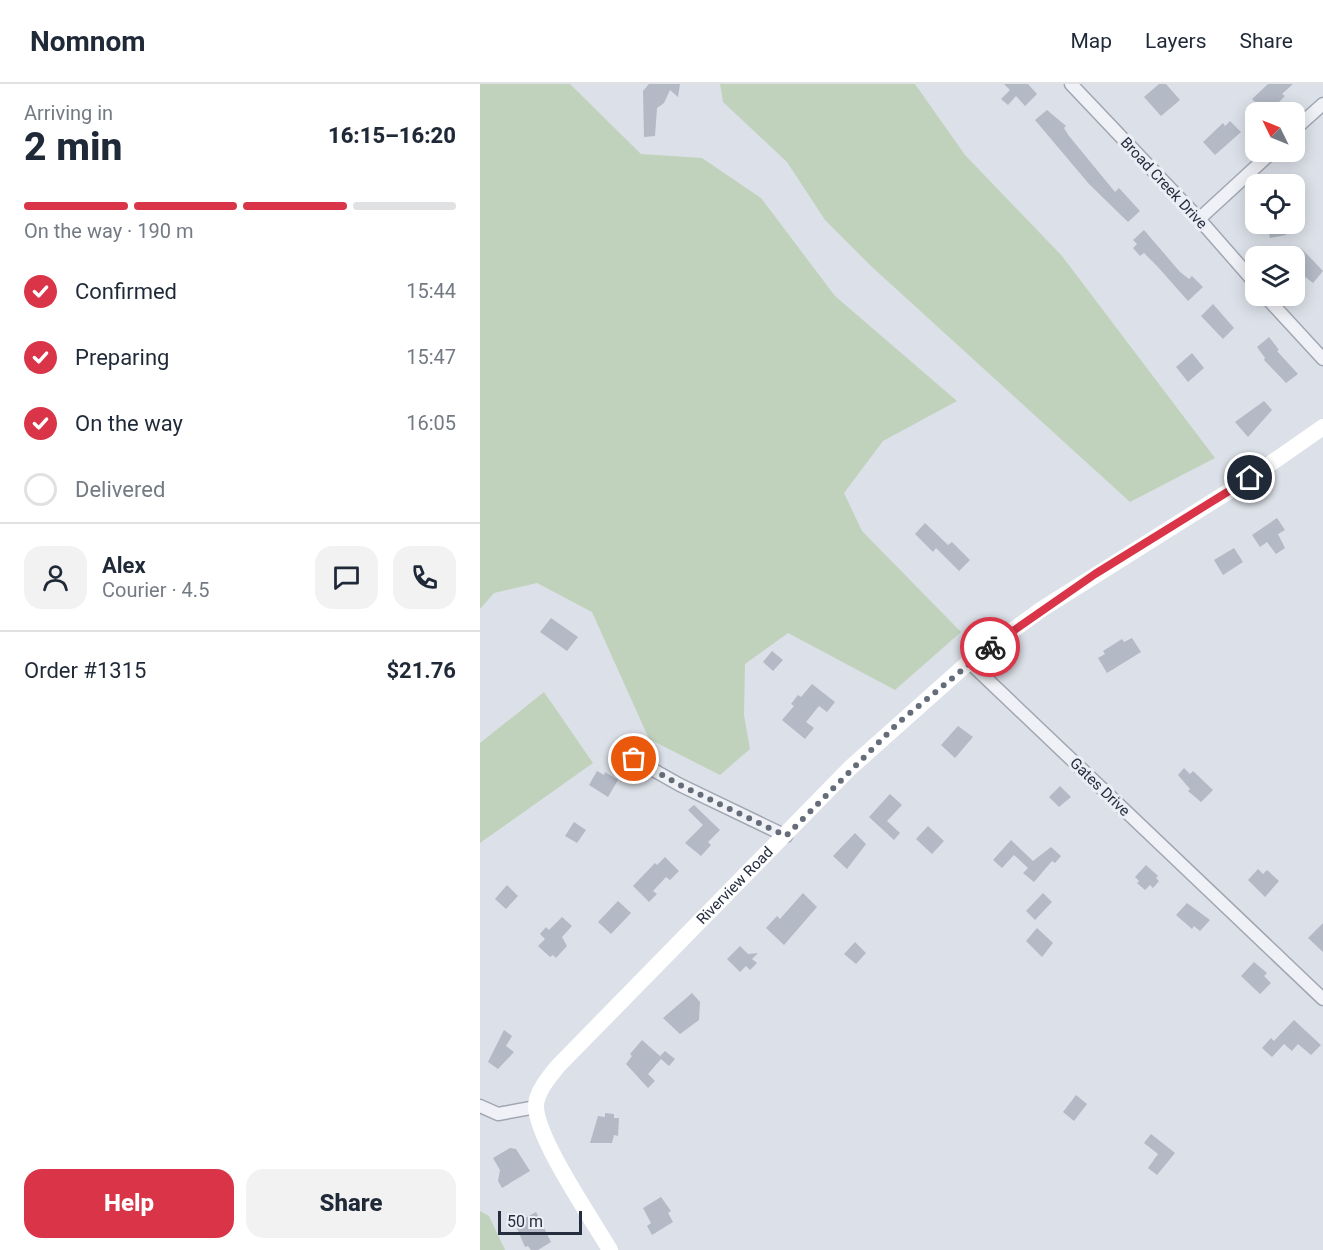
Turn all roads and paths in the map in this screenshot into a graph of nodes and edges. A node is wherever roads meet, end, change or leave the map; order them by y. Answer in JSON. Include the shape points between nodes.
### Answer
{"nodes":[{"id":1,"x":1071,"y":84,"type":"edge"},
{"id":2,"x":1323,"y":104,"type":"edge"},
{"id":3,"x":1305,"y":120,"type":"edge"},
{"id":4,"x":1261,"y":162,"type":"edge"},
{"id":5,"x":1199,"y":219,"type":"junction"},
{"id":6,"x":1245,"y":271,"type":"edge"},
{"id":7,"x":1274,"y":306,"type":"edge"},
{"id":8,"x":1323,"y":359,"type":"edge"},
{"id":9,"x":1323,"y":427,"type":"edge"},
{"id":10,"x":969,"y":662,"type":"junction"},
{"id":11,"x":634,"y":759,"type":"dead end"},
{"id":12,"x":786,"y":836,"type":"junction"},
{"id":13,"x":1323,"y":999,"type":"edge"},
{"id":14,"x":480,"y":1106,"type":"edge"},
{"id":15,"x":536,"y":1107,"type":"junction"},
{"id":16,"x":609,"y":1250,"type":"edge"}],
"edges":[{"from":1,"to":5,"type":"street","name":"Broad Creek Drive"},
{"from":2,"to":3,"type":"street"},
{"from":4,"to":5,"type":"street"},
{"from":5,"to":6,"type":"street","name":"Broad Creek Drive"},
{"from":7,"to":8,"type":"street"},
{"from":9,"to":10,"type":"street","name":"Riverview Road","via":[[1250,478],[1042,609]]},
{"from":10,"to":12,"type":"street","name":"Riverview Road","via":[[872,747]]},
{"from":10,"to":13,"type":"street","name":"Gates Drive"},
{"from":11,"to":12,"type":"street"},
{"from":12,"to":15,"type":"street","name":"Riverview Road","via":[[558,1066],[546,1082]]},
{"from":14,"to":15,"type":"street","via":[[498,1114]]},
{"from":15,"to":16,"type":"street","via":[[546,1141]]}]}
